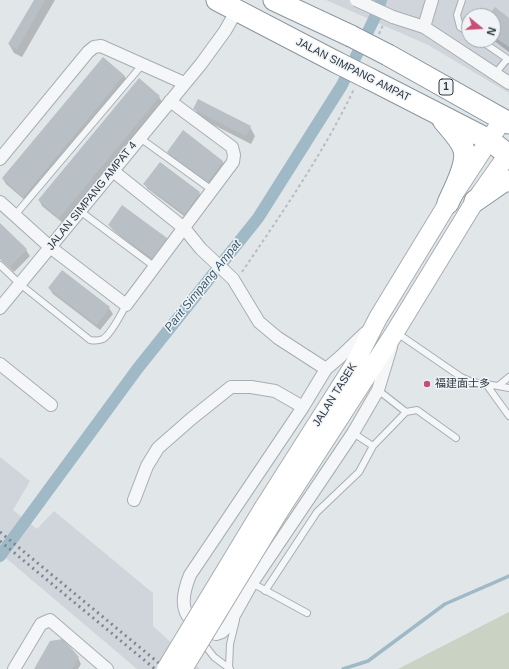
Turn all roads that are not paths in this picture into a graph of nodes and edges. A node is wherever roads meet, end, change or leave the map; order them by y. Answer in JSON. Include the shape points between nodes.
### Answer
{"nodes":[{"id":1,"x":217,"y":0,"type":"edge"},
{"id":2,"x":274,"y":0,"type":"edge"},
{"id":3,"x":356,"y":0,"type":"edge"},
{"id":4,"x":432,"y":0,"type":"edge"},
{"id":5,"x":462,"y":0,"type":"edge"},
{"id":6,"x":236,"y":10,"type":"junction"},
{"id":7,"x":424,"y":27,"type":"junction"},
{"id":8,"x":461,"y":27,"type":"edge"},
{"id":9,"x":492,"y":48,"type":"edge"},
{"id":10,"x":508,"y":59,"type":"edge"},
{"id":11,"x":142,"y":65,"type":"junction"},
{"id":12,"x":495,"y":74,"type":"junction"},
{"id":13,"x":509,"y":83,"type":"edge"},
{"id":14,"x":184,"y":84,"type":"junction"},
{"id":15,"x":170,"y":100,"type":"junction"},
{"id":16,"x":438,"y":114,"type":"junction"},
{"id":17,"x":506,"y":121,"type":"edge"},
{"id":18,"x":140,"y":138,"type":"junction"},
{"id":19,"x":489,"y":140,"type":"junction"},
{"id":20,"x":509,"y":154,"type":"edge"},
{"id":21,"x":0,"y":159,"type":"edge"},
{"id":22,"x":113,"y":171,"type":"junction"},
{"id":23,"x":509,"y":181,"type":"edge"},
{"id":24,"x":212,"y":190,"type":"junction"},
{"id":25,"x":475,"y":201,"type":"junction"},
{"id":26,"x":0,"y":202,"type":"edge"},
{"id":27,"x":448,"y":203,"type":"junction"},
{"id":28,"x":80,"y":211,"type":"junction"},
{"id":29,"x":15,"y":215,"type":"junction"},
{"id":30,"x":184,"y":228,"type":"junction"},
{"id":31,"x":50,"y":247,"type":"junction"},
{"id":32,"x":0,"y":265,"type":"edge"},
{"id":33,"x":155,"y":267,"type":"junction"},
{"id":34,"x":20,"y":284,"type":"junction"},
{"id":35,"x":126,"y":305,"type":"junction"},
{"id":36,"x":0,"y":308,"type":"edge"},
{"id":37,"x":378,"y":318,"type":"junction"},
{"id":38,"x":395,"y":332,"type":"junction"},
{"id":39,"x":0,"y":364,"type":"edge"},
{"id":40,"x":326,"y":369,"type":"junction"},
{"id":41,"x":509,"y":377,"type":"edge"},
{"id":42,"x":486,"y":384,"type":"junction"},
{"id":43,"x":498,"y":386,"type":"junction"},
{"id":44,"x":509,"y":388,"type":"edge"},
{"id":45,"x":378,"y":390,"type":"junction"},
{"id":46,"x":51,"y":405,"type":"dead end"},
{"id":47,"x":303,"y":407,"type":"junction"},
{"id":48,"x":406,"y":412,"type":"junction"},
{"id":49,"x":509,"y":416,"type":"edge"},
{"id":50,"x":352,"y":432,"type":"junction"},
{"id":51,"x":456,"y":438,"type":"dead end"},
{"id":52,"x":373,"y":446,"type":"junction"},
{"id":53,"x":134,"y":500,"type":"dead end"},
{"id":54,"x":271,"y":510,"type":"junction"},
{"id":55,"x":252,"y":583,"type":"junction"},
{"id":56,"x":265,"y":591,"type":"junction"},
{"id":57,"x":238,"y":611,"type":"junction"},
{"id":58,"x":307,"y":613,"type":"dead end"},
{"id":59,"x":198,"y":626,"type":"junction"},
{"id":60,"x":229,"y":668,"type":"edge"},
{"id":61,"x":14,"y":669,"type":"edge"},
{"id":62,"x":107,"y":669,"type":"edge"},
{"id":63,"x":166,"y":669,"type":"edge"},
{"id":64,"x":184,"y":669,"type":"edge"}],
"edges":[{"from":1,"to":6,"type":"highway","name":"JALAN SIMPANG AMPAT"},
{"from":2,"to":17,"type":"highway","number":"1","bridge":true,"via":[[382,48]]},
{"from":3,"to":7,"type":"street","bridge":true,"via":[[389,18]]},
{"from":4,"to":7,"type":"street"},
{"from":5,"to":8,"type":"lane","via":[[457,15]]},
{"from":6,"to":14,"type":"street","name":"JALAN SIMPANG AMPAT 4","via":[[225,31]]},
{"from":6,"to":16,"type":"highway","name":"JALAN SIMPANG AMPAT","bridge":true,"via":[[336,62],[363,83]]},
{"from":7,"to":12,"type":"street"},
{"from":9,"to":10,"type":"lane"},
{"from":10,"to":12,"type":"lane"},
{"from":11,"to":14,"type":"street"},
{"from":11,"to":21,"type":"street","via":[[101,46],[94,47]]},
{"from":11,"to":29,"type":"lane"},
{"from":12,"to":13,"type":"street"},
{"from":14,"to":15,"type":"street","name":"JALAN SIMPANG AMPAT 4"},
{"from":15,"to":18,"type":"street","name":"JALAN SIMPANG AMPAT 4"},
{"from":15,"to":24,"type":"street","via":[[232,148],[233,162]]},
{"from":16,"to":19,"type":"highway","name":"JALAN SIMPANG AMPAT"},
{"from":16,"to":27,"type":"highway","via":[[464,150],[465,162]]},
{"from":17,"to":19,"type":"main road","name":"JALAN TASEK"},
{"from":18,"to":22,"type":"street","name":"JALAN SIMPANG AMPAT 4"},
{"from":18,"to":24,"type":"lane"},
{"from":19,"to":20,"type":"highway","name":"JALAN SIMPANG AMPAT"},
{"from":19,"to":27,"type":"main road","name":"JALAN TASEK"},
{"from":20,"to":25,"type":"main road","name":"JALAN TASEK"},
{"from":22,"to":28,"type":"street","name":"JALAN SIMPANG AMPAT 4"},
{"from":22,"to":30,"type":"street"},
{"from":23,"to":25,"type":"highway","via":[[504,181]]},
{"from":24,"to":30,"type":"street"},
{"from":25,"to":38,"type":"main road","name":"JALAN TASEK"},
{"from":26,"to":29,"type":"street"},
{"from":27,"to":37,"type":"main road","name":"JALAN TASEK"},
{"from":28,"to":31,"type":"street","name":"JALAN SIMPANG AMPAT 4"},
{"from":28,"to":33,"type":"lane"},
{"from":29,"to":31,"type":"street"},
{"from":30,"to":33,"type":"street"},
{"from":30,"to":40,"type":"street","via":[[201,249],[234,280],[260,322],[278,338]]},
{"from":31,"to":34,"type":"street","name":"JALAN SIMPANG AMPAT 4"},
{"from":31,"to":35,"type":"street"},
{"from":32,"to":34,"type":"lane"},
{"from":33,"to":35,"type":"street"},
{"from":34,"to":35,"type":"lane","via":[[90,340],[104,338]]},
{"from":34,"to":36,"type":"street","name":"JALAN SIMPANG AMPAT 4"},
{"from":37,"to":40,"type":"street"},
{"from":37,"to":54,"type":"main road","name":"JALAN TASEK","via":[[354,366]]},
{"from":38,"to":42,"type":"lane","via":[[462,378]]},
{"from":38,"to":45,"type":"street"},
{"from":38,"to":54,"type":"main road","name":"JALAN TASEK"},
{"from":39,"to":46,"type":"street"},
{"from":40,"to":47,"type":"street"},
{"from":41,"to":43,"type":"lane"},
{"from":42,"to":43,"type":"lane"},
{"from":42,"to":49,"type":"lane"},
{"from":43,"to":44,"type":"lane"},
{"from":45,"to":48,"type":"lane"},
{"from":45,"to":50,"type":"street"},
{"from":47,"to":53,"type":"street","via":[[275,391],[231,387],[158,448],[147,466]]},
{"from":47,"to":59,"type":"street","via":[[190,575],[183,601],[185,612]]},
{"from":48,"to":51,"type":"lane","via":[[417,410]]},
{"from":48,"to":52,"type":"lane"},
{"from":50,"to":52,"type":"lane"},
{"from":50,"to":55,"type":"street"},
{"from":52,"to":56,"type":"lane","via":[[359,472],[317,512]]},
{"from":54,"to":63,"type":"main road","name":"JALAN TASEK","bridge":true},
{"from":54,"to":64,"type":"main road","name":"JALAN TASEK","bridge":true},
{"from":55,"to":56,"type":"lane"},
{"from":55,"to":57,"type":"street"},
{"from":56,"to":58,"type":"lane"},
{"from":57,"to":59,"type":"street","via":[[222,632],[216,634]]},
{"from":57,"to":60,"type":"lane","via":[[230,644]]},
{"from":59,"to":60,"type":"lane","via":[[203,643],[214,657]]},
{"from":61,"to":62,"type":"street","via":[[41,624],[50,620]]}]}
